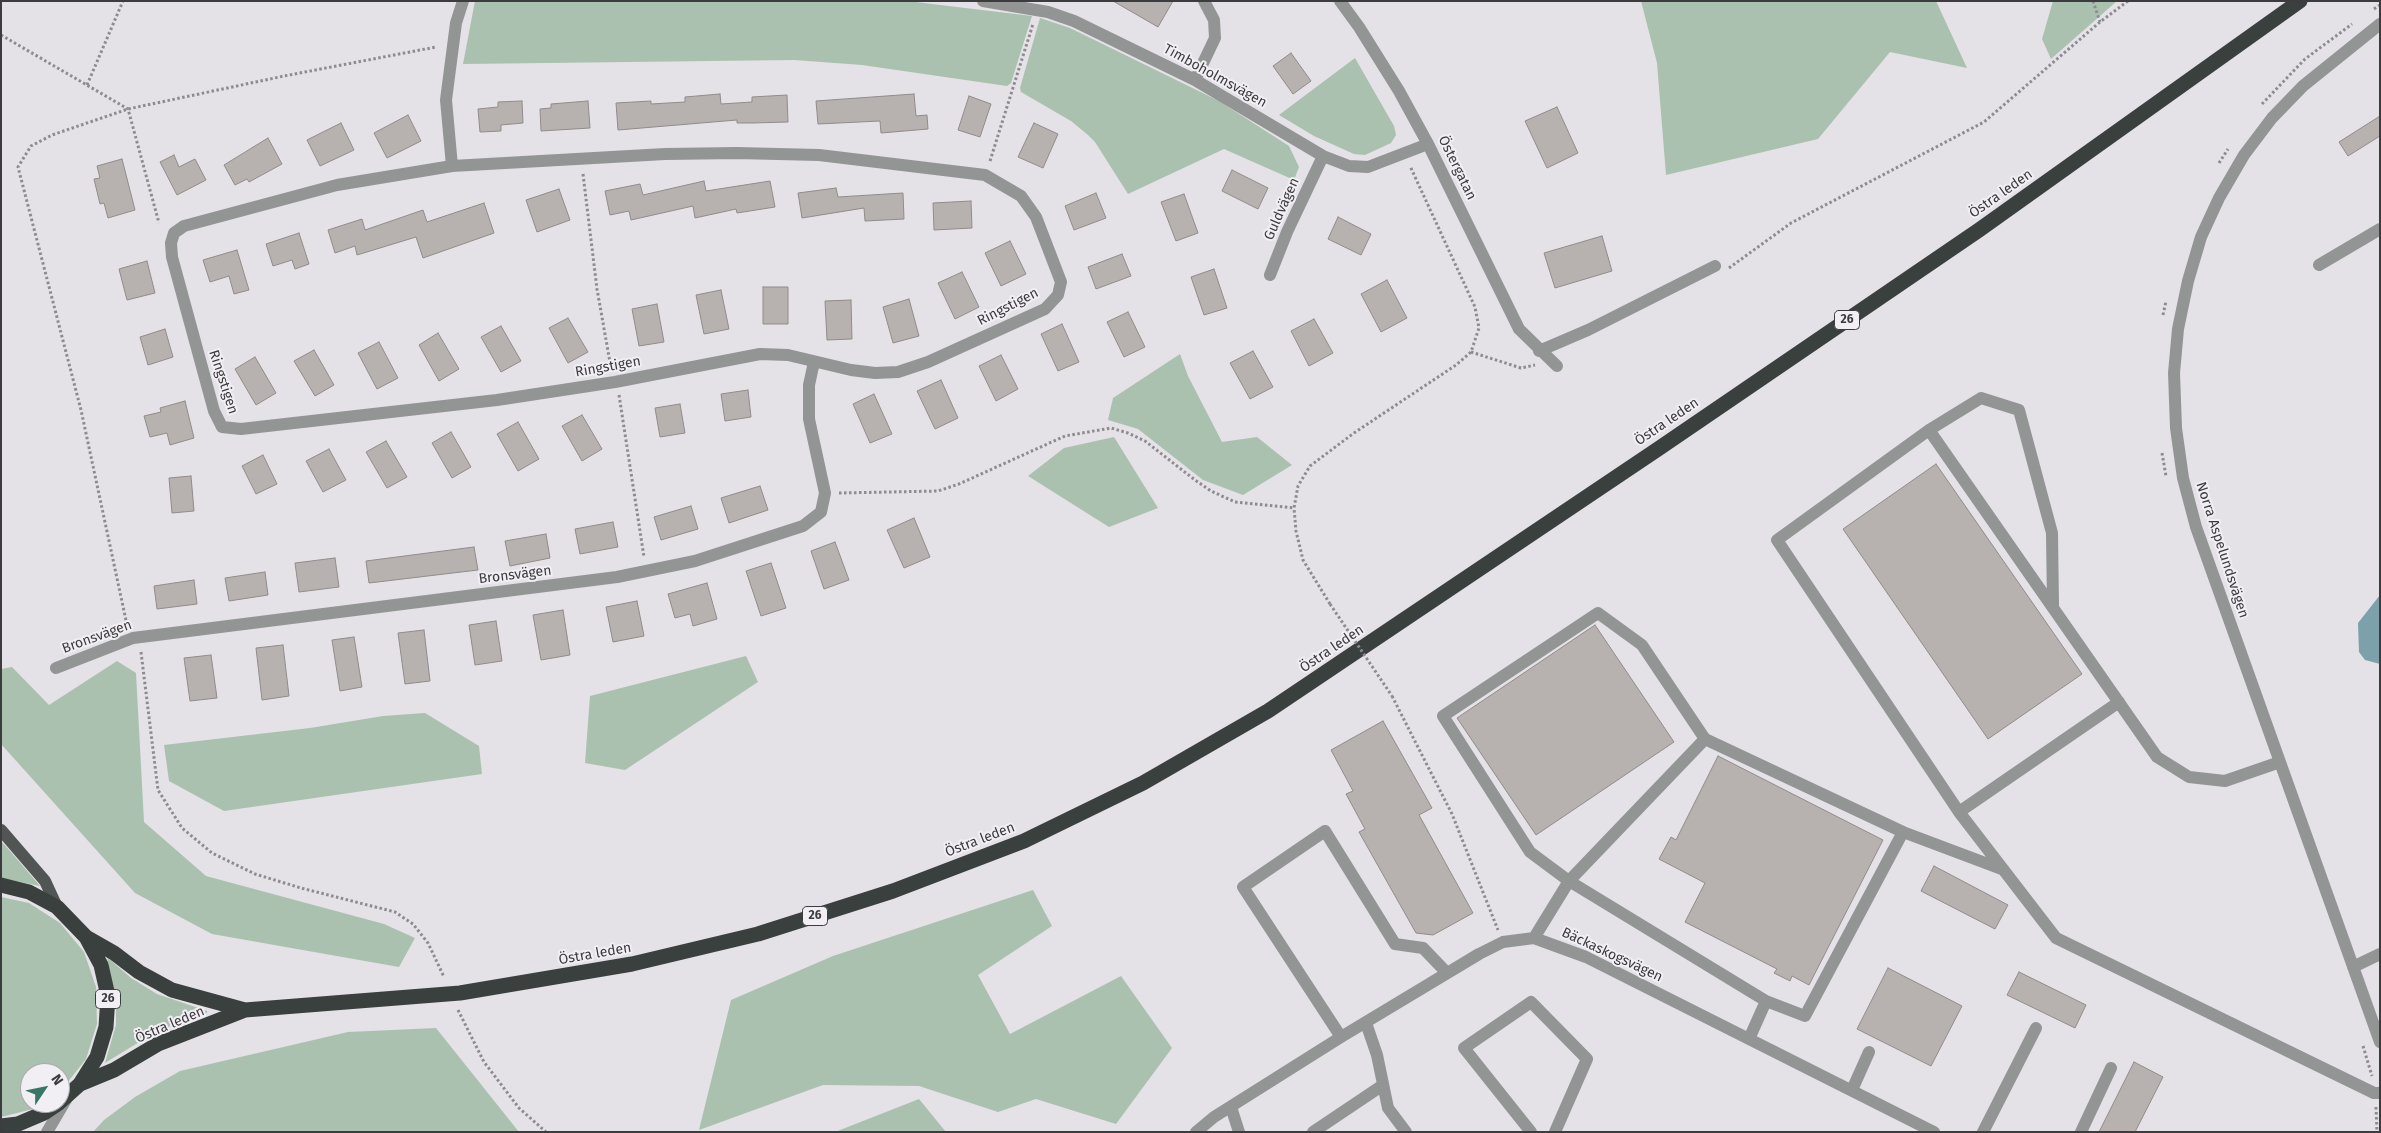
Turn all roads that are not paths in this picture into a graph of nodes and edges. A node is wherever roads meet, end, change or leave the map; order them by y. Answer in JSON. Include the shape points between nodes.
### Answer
{"nodes":[{"id":1,"x":463,"y":1,"type":"edge"},
{"id":2,"x":983,"y":1,"type":"edge"},
{"id":3,"x":1204,"y":1,"type":"edge"},
{"id":4,"x":1340,"y":1,"type":"edge"},
{"id":5,"x":2300,"y":1,"type":"edge"},
{"id":6,"x":2380,"y":24,"type":"edge"},
{"id":7,"x":1195,"y":80,"type":"junction"},
{"id":8,"x":1428,"y":144,"type":"junction"},
{"id":9,"x":1322,"y":156,"type":"junction"},
{"id":10,"x":452,"y":166,"type":"junction"},
{"id":11,"x":2380,"y":229,"type":"edge"},
{"id":12,"x":2320,"y":266,"type":"dead end"},
{"id":13,"x":1718,"y":270,"type":"road end"},
{"id":14,"x":1270,"y":275,"type":"dead end"},
{"id":15,"x":1539,"y":351,"type":"junction"},
{"id":16,"x":814,"y":362,"type":"junction"},
{"id":17,"x":1554,"y":364,"type":"road end"},
{"id":18,"x":1929,"y":430,"type":"junction"},
{"id":19,"x":2053,"y":605,"type":"junction"},
{"id":20,"x":56,"y":668,"type":"dead end"},
{"id":21,"x":2119,"y":702,"type":"junction"},
{"id":22,"x":1705,"y":739,"type":"junction"},
{"id":23,"x":2280,"y":762,"type":"junction"},
{"id":24,"x":1959,"y":812,"type":"junction"},
{"id":25,"x":1,"y":830,"type":"edge"},
{"id":26,"x":1903,"y":832,"type":"junction"},
{"id":27,"x":2004,"y":870,"type":"junction"},
{"id":28,"x":1569,"y":881,"type":"junction"},
{"id":29,"x":1,"y":885,"type":"edge"},
{"id":30,"x":57,"y":907,"type":"junction"},
{"id":31,"x":86,"y":937,"type":"junction"},
{"id":32,"x":1534,"y":938,"type":"junction"},
{"id":33,"x":2380,"y":954,"type":"edge"},
{"id":34,"x":2353,"y":967,"type":"junction"},
{"id":35,"x":1447,"y":973,"type":"junction"},
{"id":36,"x":1766,"y":1001,"type":"junction"},
{"id":37,"x":246,"y":1010,"type":"junction"},
{"id":38,"x":1366,"y":1023,"type":"junction"},
{"id":39,"x":2036,"y":1028,"type":"dead end"},
{"id":40,"x":1341,"y":1037,"type":"junction"},
{"id":41,"x":1749,"y":1039,"type":"junction"},
{"id":42,"x":2380,"y":1042,"type":"edge"},
{"id":43,"x":1869,"y":1052,"type":"dead end"},
{"id":44,"x":2111,"y":1068,"type":"dead end"},
{"id":45,"x":80,"y":1084,"type":"junction"},
{"id":46,"x":1383,"y":1085,"type":"junction"},
{"id":47,"x":1852,"y":1090,"type":"junction"},
{"id":48,"x":70,"y":1093,"type":"edge"},
{"id":49,"x":2377,"y":1093,"type":"edge"},
{"id":50,"x":1231,"y":1107,"type":"junction"},
{"id":51,"x":42,"y":1113,"type":"edge"},
{"id":52,"x":56,"y":1113,"type":"edge"},
{"id":53,"x":1,"y":1126,"type":"edge"},
{"id":54,"x":47,"y":1132,"type":"edge"},
{"id":55,"x":1196,"y":1132,"type":"edge"},
{"id":56,"x":1239,"y":1132,"type":"edge"},
{"id":57,"x":1313,"y":1132,"type":"edge"},
{"id":58,"x":1406,"y":1132,"type":"edge"},
{"id":59,"x":1531,"y":1132,"type":"edge"},
{"id":60,"x":1555,"y":1132,"type":"edge"},
{"id":61,"x":1934,"y":1132,"type":"edge"},
{"id":62,"x":1983,"y":1132,"type":"edge"},
{"id":63,"x":2081,"y":1132,"type":"edge"}],
"edges":[{"from":1,"to":10,"type":"street","via":[[456,23],[446,100]]},
{"from":2,"to":7,"type":"street","name":"Timboholmsvägen","via":[[1038,10],[1074,21]]},
{"from":3,"to":7,"type":"street","via":[[1214,20],[1215,38]]},
{"from":4,"to":8,"type":"street","name":"Östergatan","via":[[1400,91]]},
{"from":5,"to":37,"type":"highway","name":"Östra leden","number":"26","via":[[1979,230],[1268,711],[1142,783],[1024,841],[893,891],[758,934],[632,964],[460,993]]},
{"from":6,"to":23,"type":"street","name":"Norra Aspelundsvägen","via":[[2303,86],[2272,118],[2244,155],[2201,238],[2178,329],[2174,373],[2176,428],[2184,478],[2196,527]]},
{"from":7,"to":9,"type":"street","name":"Timboholmsvägen"},
{"from":8,"to":9,"type":"street","name":"Timboholmsvägen","via":[[1368,167],[1349,166]]},
{"from":8,"to":15,"type":"street","name":"Östergatan","via":[[1519,329]]},
{"from":9,"to":14,"type":"street","name":"Guldvägen","via":[[1286,232]]},
{"from":10,"to":16,"type":"street","name":"Ringstigen","via":[[665,154],[819,154],[985,176],[1021,196],[1036,217],[1061,282],[1058,295],[1045,308],[928,362],[898,372],[875,373]]},
{"from":10,"to":16,"type":"street","name":"Ringstigen","via":[[338,185],[204,220],[174,233],[172,257],[214,411],[222,427],[241,430],[497,400],[615,382],[760,354],[788,355]]},
{"from":11,"to":12,"type":"street"},
{"from":13,"to":15,"type":"street"},
{"from":15,"to":17,"type":"street","name":"Östergatan"},
{"from":16,"to":20,"type":"street","name":"Bronsvägen","via":[[809,385],[809,419],[825,493],[821,512],[803,526],[696,561],[617,577],[134,638]]},
{"from":18,"to":19,"type":"street"},
{"from":18,"to":19,"type":"street","via":[[1981,398],[2019,410],[2052,533]]},
{"from":18,"to":24,"type":"street","via":[[1777,540]]},
{"from":19,"to":21,"type":"street"},
{"from":21,"to":23,"type":"street","via":[[2157,757],[2189,777],[2225,781]]},
{"from":21,"to":24,"type":"street"},
{"from":22,"to":26,"type":"street"},
{"from":22,"to":28,"type":"street"},
{"from":22,"to":28,"type":"street","via":[[1642,645],[1598,613],[1443,716],[1530,852]]},
{"from":23,"to":34,"type":"street","name":"Norra Aspelundsvägen"},
{"from":24,"to":27,"type":"street"},
{"from":25,"to":30,"type":"main road","via":[[45,881]]},
{"from":26,"to":27,"type":"street"},
{"from":26,"to":36,"type":"street","via":[[1805,1016]]},
{"from":27,"to":49,"type":"street","via":[[2056,938]]},
{"from":28,"to":32,"type":"street"},
{"from":28,"to":36,"type":"street"},
{"from":29,"to":30,"type":"highway","number":"26","via":[[30,892]]},
{"from":30,"to":31,"type":"highway","number":"26"},
{"from":31,"to":37,"type":"highway","name":"Östra leden","number":"26","via":[[172,990]]},
{"from":31,"to":45,"type":"highway","number":"26","via":[[101,965],[106,988],[106,1027],[97,1058]]},
{"from":32,"to":35,"type":"street","name":"Bäckaskogsvägen","via":[[1502,942]]},
{"from":32,"to":41,"type":"street","name":"Bäckaskogsvägen","via":[[1586,957]]},
{"from":33,"to":34,"type":"street"},
{"from":34,"to":42,"type":"street","name":"Norra Aspelundsvägen"},
{"from":35,"to":38,"type":"street","name":"Bäckaskogsvägen"},
{"from":35,"to":40,"type":"street","via":[[1423,948],[1395,944],[1325,831],[1243,887]]},
{"from":36,"to":41,"type":"street"},
{"from":37,"to":45,"type":"highway","name":"Östra leden","number":"26","via":[[158,1044],[114,1070]]},
{"from":38,"to":40,"type":"street","name":"Bäckaskogsvägen"},
{"from":38,"to":46,"type":"street"},
{"from":39,"to":62,"type":"street"},
{"from":40,"to":50,"type":"street","name":"Bäckaskogsvägen"},
{"from":41,"to":47,"type":"street","name":"Bäckaskogsvägen"},
{"from":43,"to":47,"type":"street"},
{"from":44,"to":63,"type":"street"},
{"from":45,"to":48,"type":"highway","number":"26"},
{"from":46,"to":57,"type":"street"},
{"from":46,"to":58,"type":"street","via":[[1388,1108]]},
{"from":47,"to":61,"type":"street","name":"Bäckaskogsvägen"},
{"from":50,"to":55,"type":"street","name":"Bäckaskogsvägen"},
{"from":50,"to":56,"type":"street"},
{"from":51,"to":53,"type":"highway","number":"26","via":[[18,1124]]},
{"from":52,"to":54,"type":"street"},
{"from":59,"to":60,"type":"street","via":[[1464,1048],[1531,1002],[1587,1059]]}]}
